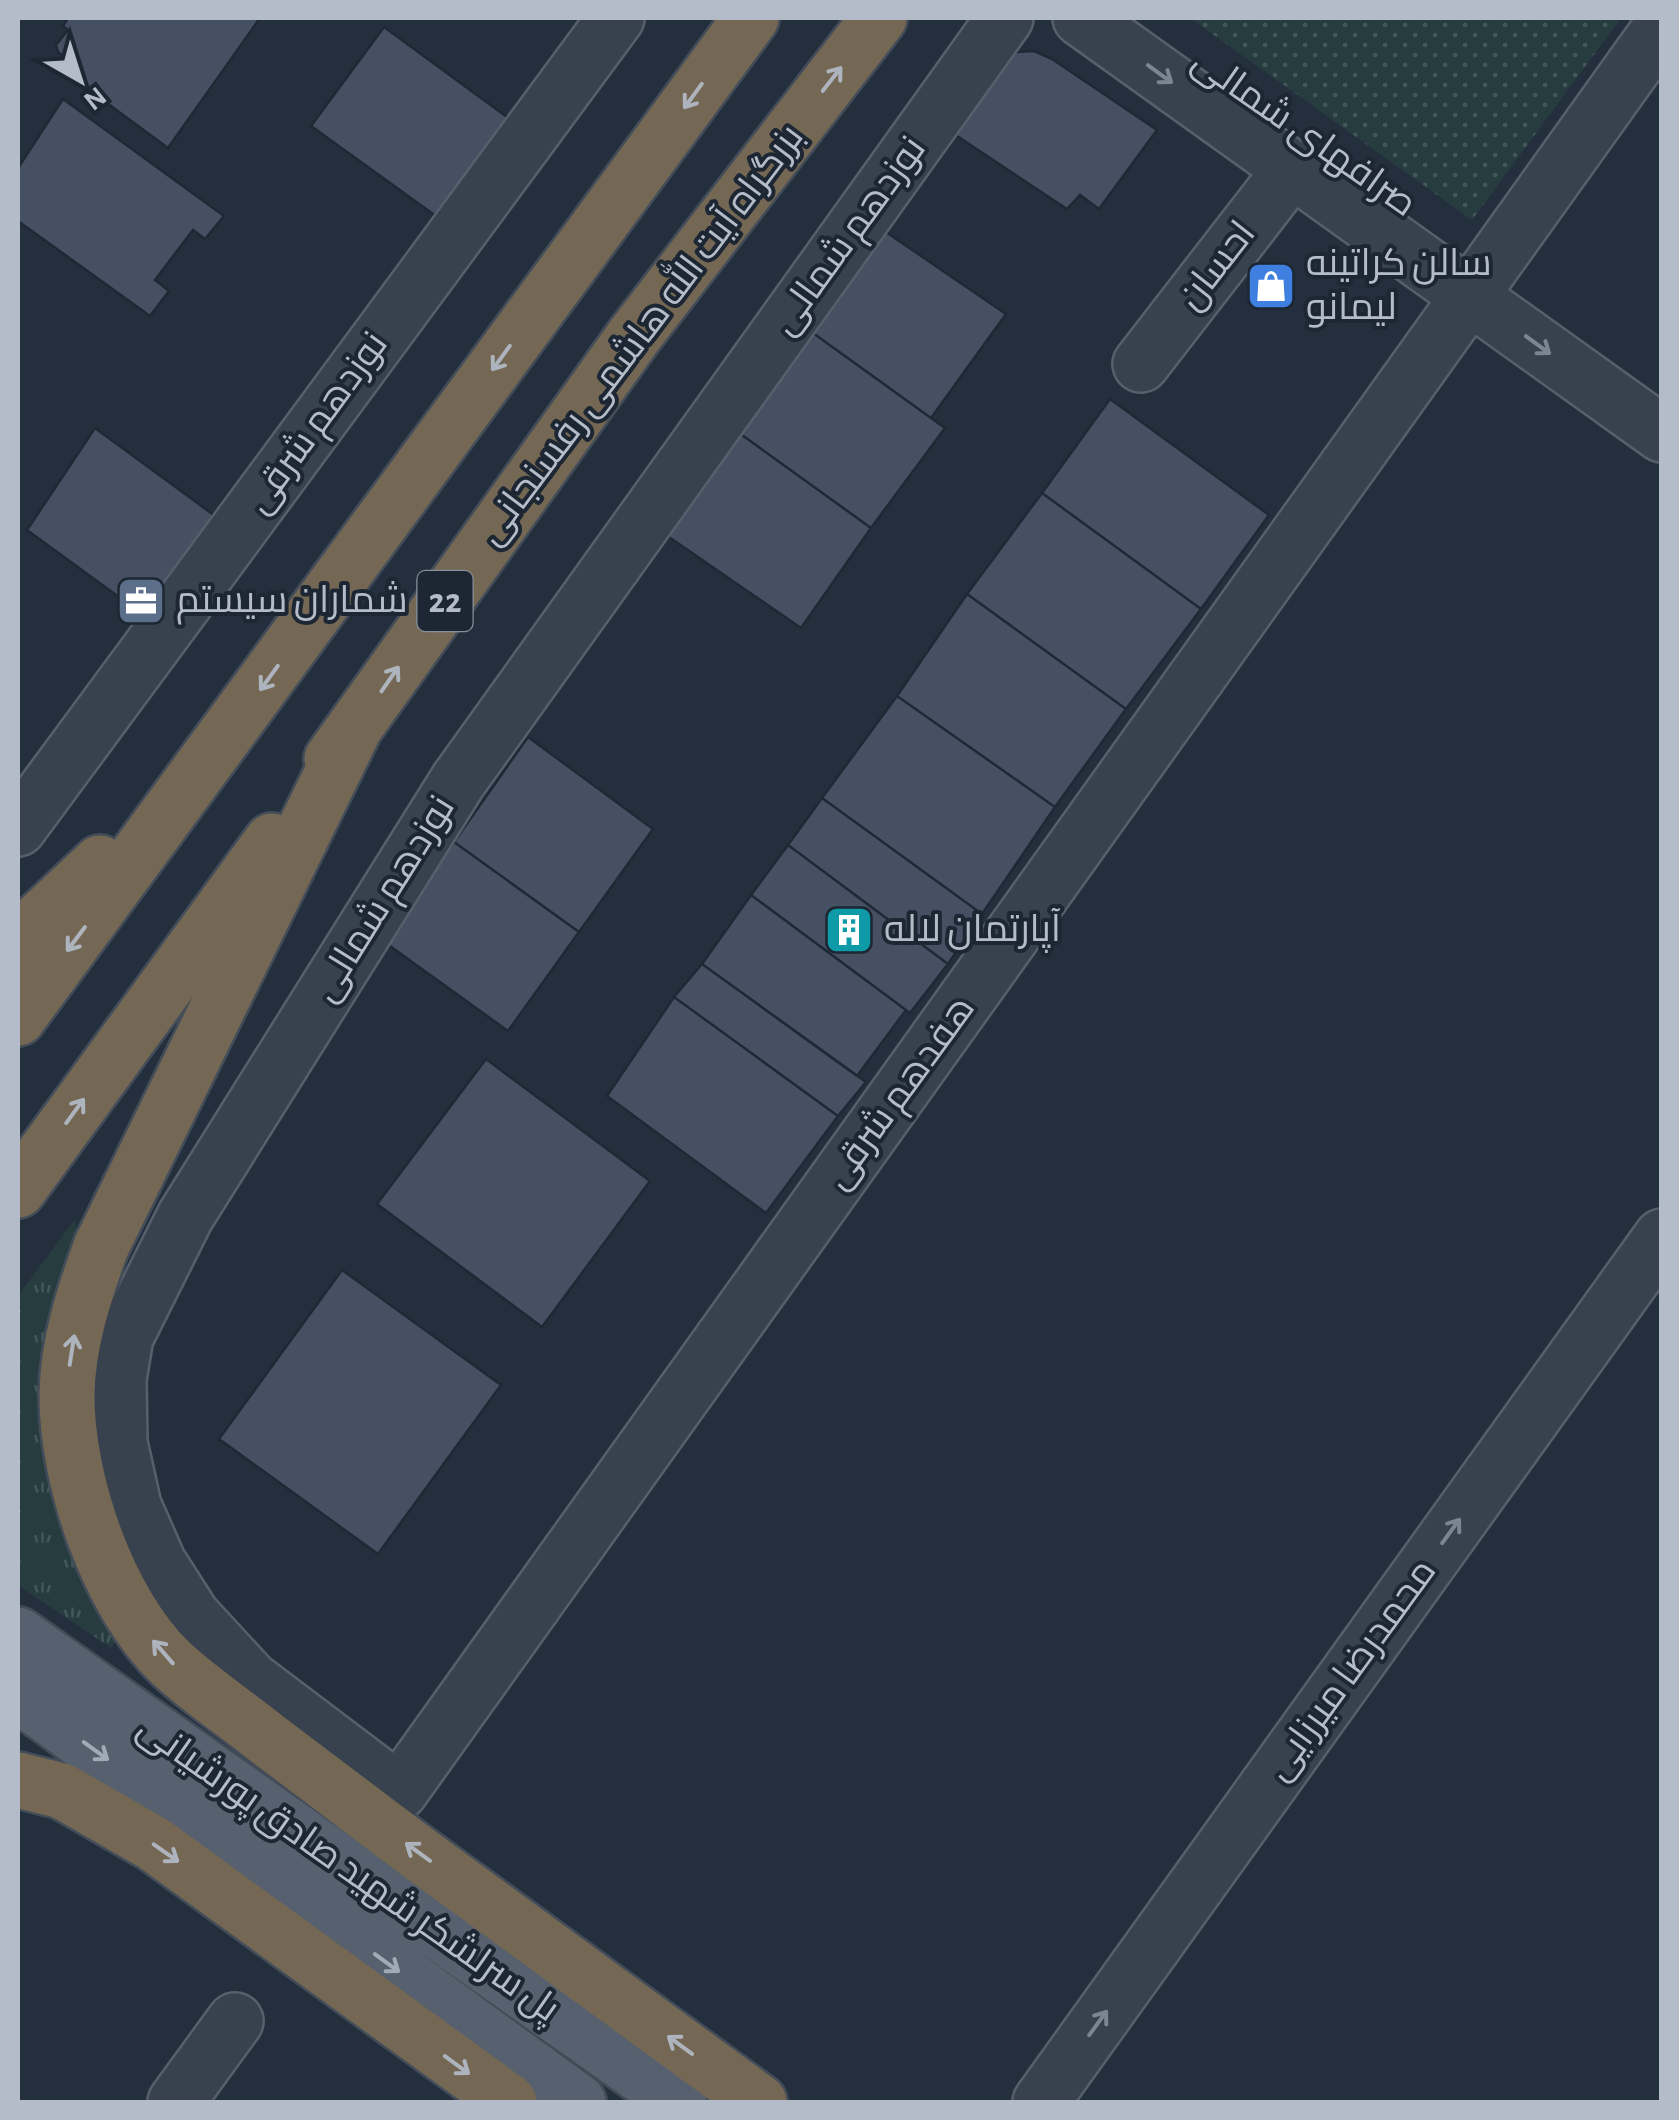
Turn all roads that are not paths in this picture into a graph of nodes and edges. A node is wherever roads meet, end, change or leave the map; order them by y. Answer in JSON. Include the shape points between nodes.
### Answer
{"nodes":[{"id":1,"x":616,"y":18,"type":"edge"},
{"id":2,"x":751,"y":18,"type":"edge"},
{"id":3,"x":880,"y":18,"type":"edge"},
{"id":4,"x":1005,"y":18,"type":"edge"},
{"id":5,"x":1080,"y":18,"type":"edge"},
{"id":6,"x":1142,"y":18,"type":"edge"},
{"id":7,"x":1662,"y":27,"type":"edge"},
{"id":8,"x":1292,"y":169,"type":"junction"},
{"id":9,"x":1480,"y":282,"type":"junction"},
{"id":10,"x":1141,"y":364,"type":"dead end"},
{"id":11,"x":1662,"y":388,"type":"edge"},
{"id":12,"x":1662,"y":434,"type":"edge"},
{"id":13,"x":353,"y":730,"type":"junction"},
{"id":14,"x":210,"y":758,"type":"junction"},
{"id":15,"x":18,"y":828,"type":"edge"},
{"id":16,"x":18,"y":940,"type":"edge"},
{"id":17,"x":18,"y":1018,"type":"edge"},
{"id":18,"x":18,"y":1190,"type":"edge"},
{"id":19,"x":1662,"y":1237,"type":"edge"},
{"id":20,"x":18,"y":1636,"type":"edge"},
{"id":21,"x":18,"y":1694,"type":"edge"},
{"id":22,"x":18,"y":1780,"type":"edge"},
{"id":23,"x":399,"y":1792,"type":"joint"},
{"id":24,"x":235,"y":2020,"type":"dead end"},
{"id":25,"x":176,"y":2102,"type":"edge"},
{"id":26,"x":508,"y":2102,"type":"edge"},
{"id":27,"x":578,"y":2102,"type":"edge"},
{"id":28,"x":679,"y":2102,"type":"edge"},
{"id":29,"x":758,"y":2102,"type":"edge"},
{"id":30,"x":1042,"y":2102,"type":"edge"}],
"edges":[{"from":1,"to":15,"type":"street","name":"نوزدهم شرقی"},
{"from":2,"to":14,"type":"highway","one_way":true},
{"from":13,"to":3,"type":"highway","name":"بزرگراه آیت الله هاشمی رفسنجانی","number":"22","one_way":true,"via":[[634,336]]},
{"from":4,"to":23,"type":"street","name":"نوزدهم شمالی","via":[[458,780],[186,1217],[125,1337],[119,1443],[133,1506],[158,1563],[192,1616],[252,1680]]},
{"from":5,"to":8,"type":"street","name":"صرافهای شمالی","one_way":true},
{"from":6,"to":9,"type":"street","name":"صرافهای شمالی"},
{"from":7,"to":9,"type":"street","name":"هفدهم شرقی"},
{"from":8,"to":9,"type":"street","name":"صرافهای شمالی"},
{"from":8,"to":10,"type":"street","name":"احسان"},
{"from":9,"to":11,"type":"street","name":"صرافهای شمالی"},
{"from":9,"to":12,"type":"street","name":"صرافهای شمالی","one_way":true},
{"from":9,"to":23,"type":"street","name":"هفدهم شرقی"},
{"from":18,"to":13,"type":"highway","name":"بزرگراه آیت الله هاشمی رفسنجانی","number":"22","one_way":true},
{"from":29,"to":13,"type":"highway","one_way":true,"via":[[169,1661],[112,1578],[76,1480],[69,1366],[101,1247]]},
{"from":14,"to":16,"type":"highway"},
{"from":14,"to":17,"type":"highway","one_way":true},
{"from":30,"to":19,"type":"street","name":"محمدرضا میرزایی","one_way":true},
{"from":20,"to":28,"type":"main road","name":"پل سرلشکر شهید صادق پورشیانی"},
{"from":21,"to":27,"type":"main road","name":"پل سرلشکر شهید صادق پورشیانی","one_way":true},
{"from":22,"to":26,"type":"highway","one_way":true,"via":[[62,1791],[154,1844]]},
{"from":24,"to":25,"type":"street"}]}
